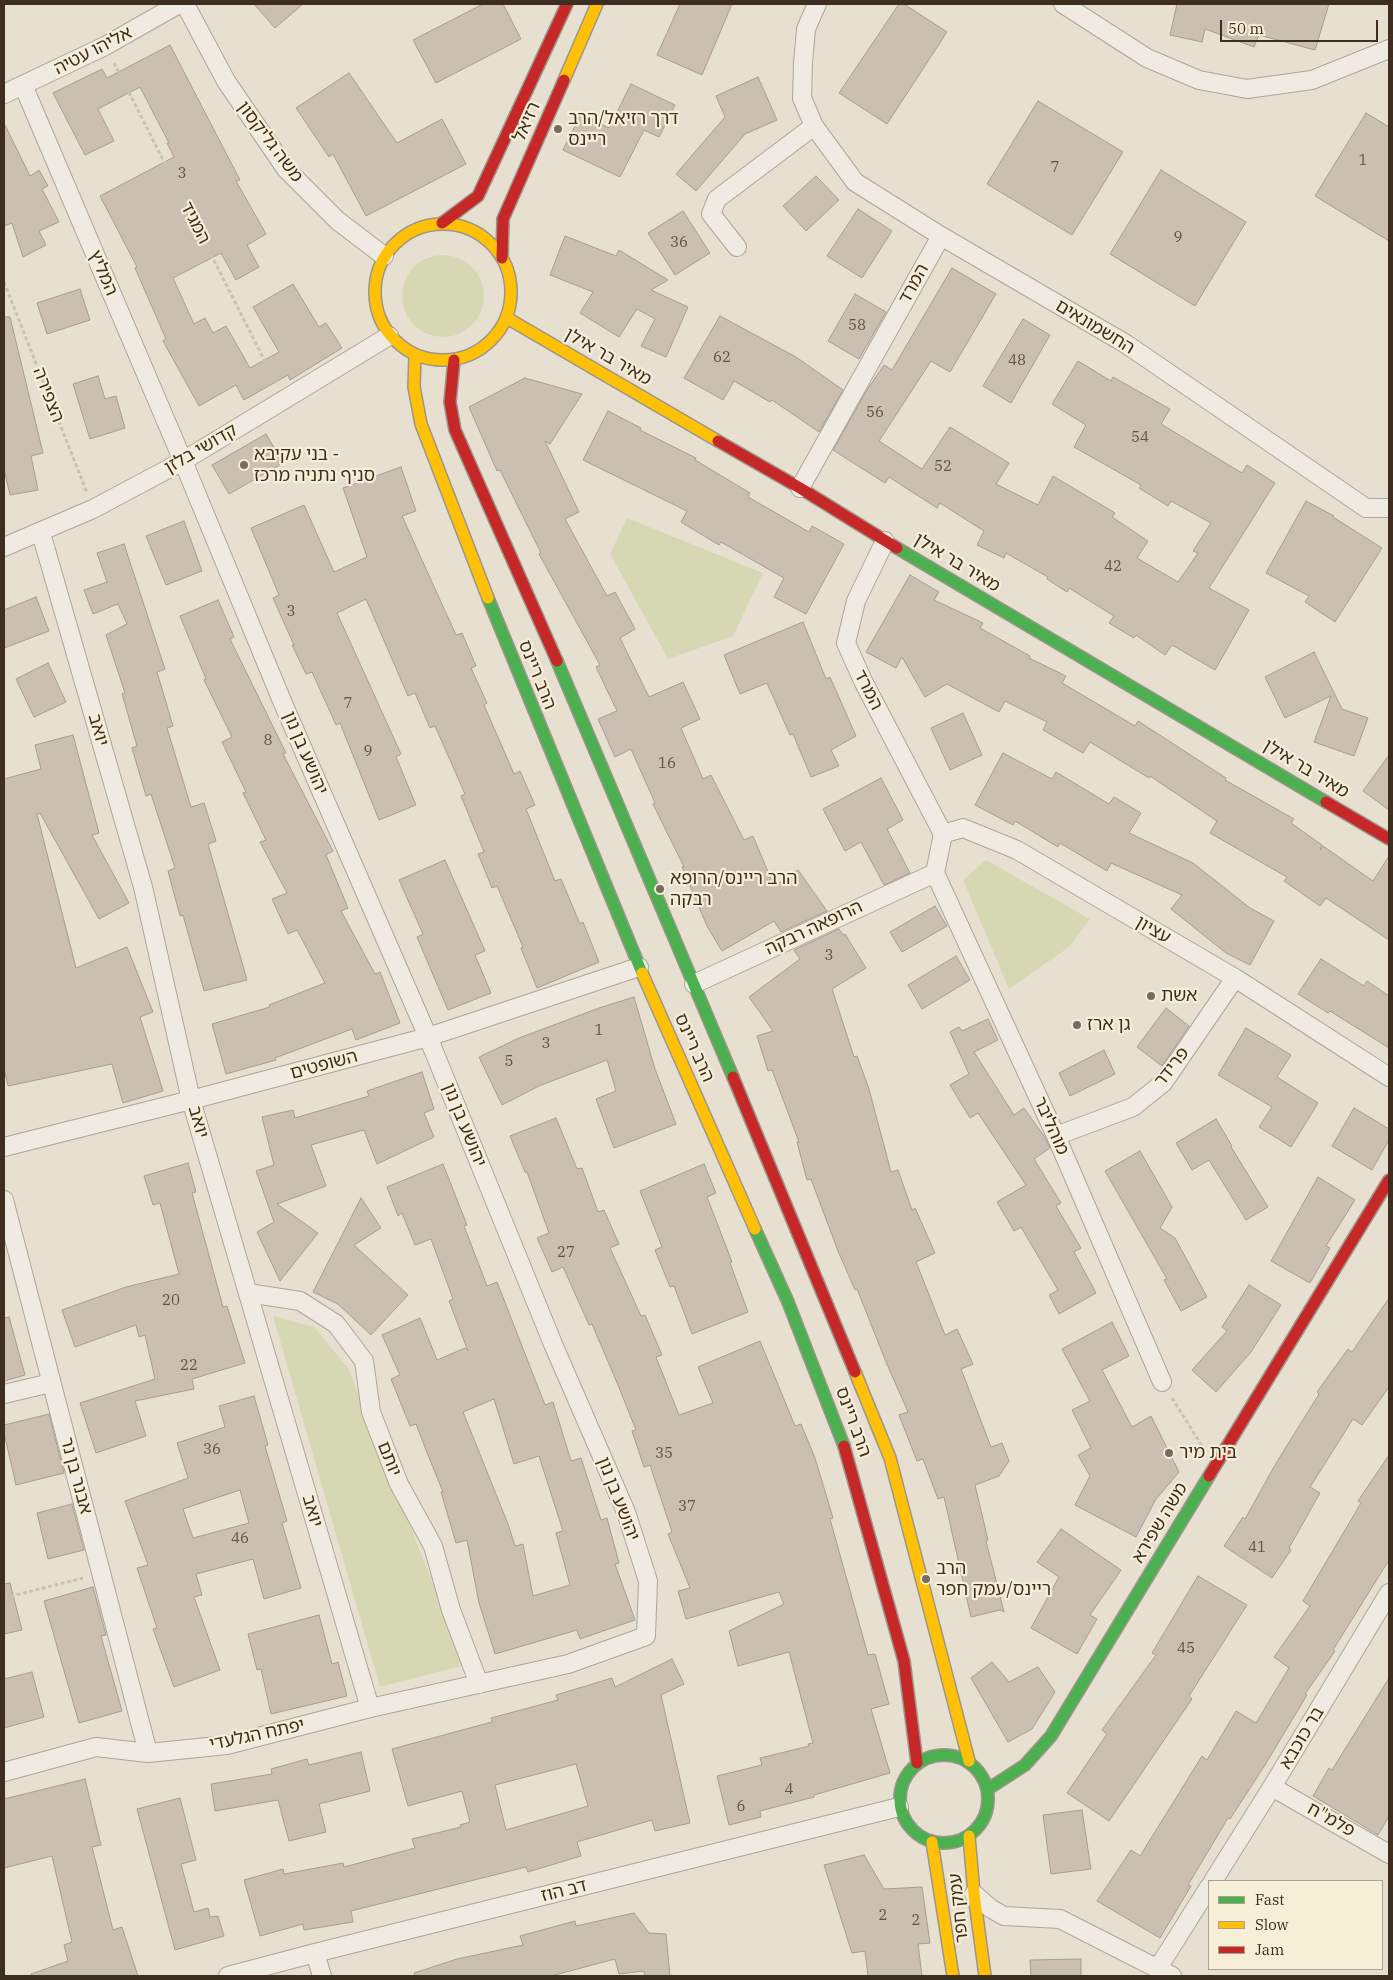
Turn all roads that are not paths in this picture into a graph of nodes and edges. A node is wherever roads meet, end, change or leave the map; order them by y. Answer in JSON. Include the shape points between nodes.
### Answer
{"nodes":[{"id":1,"x":180,"y":4,"type":"edge"},
{"id":2,"x":185,"y":4,"type":"edge"},
{"id":3,"x":566,"y":4,"type":"edge"},
{"id":4,"x":597,"y":4,"type":"edge"},
{"id":5,"x":817,"y":4,"type":"edge"},
{"id":6,"x":1063,"y":4,"type":"edge"},
{"id":7,"x":1389,"y":49,"type":"edge"},
{"id":8,"x":23,"y":85,"type":"junction"},
{"id":9,"x":4,"y":94,"type":"edge"},
{"id":10,"x":814,"y":126,"type":"junction"},
{"id":11,"x":442,"y":223,"type":"junction"},
{"id":12,"x":941,"y":236,"type":"junction"},
{"id":13,"x":737,"y":246,"type":"dead end"},
{"id":14,"x":384,"y":256,"type":"junction"},
{"id":15,"x":502,"y":258,"type":"junction"},
{"id":16,"x":507,"y":318,"type":"junction"},
{"id":17,"x":389,"y":336,"type":"junction"},
{"id":18,"x":415,"y":355,"type":"junction"},
{"id":19,"x":454,"y":360,"type":"junction"},
{"id":20,"x":183,"y":461,"type":"junction"},
{"id":21,"x":800,"y":488,"type":"junction"},
{"id":22,"x":1389,"y":508,"type":"edge"},
{"id":23,"x":41,"y":532,"type":"junction"},
{"id":24,"x":885,"y":541,"type":"junction"},
{"id":25,"x":4,"y":547,"type":"edge"},
{"id":26,"x":943,"y":834,"type":"junction"},
{"id":27,"x":1389,"y":839,"type":"edge"},
{"id":28,"x":935,"y":873,"type":"junction"},
{"id":29,"x":639,"y":967,"type":"junction"},
{"id":30,"x":1235,"y":978,"type":"junction"},
{"id":31,"x":694,"y":984,"type":"junction"},
{"id":32,"x":428,"y":1037,"type":"junction"},
{"id":33,"x":1389,"y":1076,"type":"edge"},
{"id":34,"x":191,"y":1100,"type":"junction"},
{"id":35,"x":1056,"y":1136,"type":"junction"},
{"id":36,"x":4,"y":1147,"type":"edge"},
{"id":37,"x":1389,"y":1180,"type":"edge"},
{"id":38,"x":5,"y":1209,"type":"edge"},
{"id":39,"x":248,"y":1293,"type":"junction"},
{"id":40,"x":1162,"y":1382,"type":"road end"},
{"id":41,"x":51,"y":1383,"type":"junction"},
{"id":42,"x":4,"y":1394,"type":"edge"},
{"id":43,"x":1389,"y":1593,"type":"edge"},
{"id":44,"x":479,"y":1684,"type":"junction"},
{"id":45,"x":370,"y":1708,"type":"junction"},
{"id":46,"x":148,"y":1753,"type":"junction"},
{"id":47,"x":969,"y":1761,"type":"junction"},
{"id":48,"x":917,"y":1763,"type":"junction"},
{"id":49,"x":4,"y":1772,"type":"edge"},
{"id":50,"x":1272,"y":1787,"type":"junction"},
{"id":51,"x":988,"y":1789,"type":"junction"},
{"id":52,"x":900,"y":1807,"type":"junction"},
{"id":53,"x":969,"y":1836,"type":"junction"},
{"id":54,"x":932,"y":1842,"type":"junction"},
{"id":55,"x":1389,"y":1854,"type":"edge"},
{"id":56,"x":1214,"y":1880,"type":"edge"},
{"id":57,"x":1208,"y":1889,"type":"edge"},
{"id":58,"x":974,"y":1894,"type":"junction"},
{"id":59,"x":315,"y":1953,"type":"junction"},
{"id":60,"x":1165,"y":1972,"type":"edge"},
{"id":61,"x":228,"y":1976,"type":"edge"},
{"id":62,"x":322,"y":1976,"type":"edge"},
{"id":63,"x":954,"y":1976,"type":"edge"},
{"id":64,"x":985,"y":1976,"type":"edge"}],
"edges":[{"from":1,"to":8,"type":"street","name":"אליהו עטיה","via":[[105,46]]},
{"from":2,"to":14,"type":"street","name":"משה גליקסון","via":[[226,81],[286,169],[338,221]]},
{"from":3,"to":11,"type":"main road","name":"רזיאל","via":[[478,196]]},
{"from":4,"to":15,"type":"main road","name":"רזיאל","via":[[503,219]]},
{"from":5,"to":10,"type":"street","name":"החשמונאים","via":[[806,29],[802,63],[802,98]]},
{"from":6,"to":7,"type":"street","via":[[1147,58],[1198,80],[1247,89],[1312,80]]},
{"from":8,"to":9,"type":"street","name":"אליהו עטיה"},
{"from":8,"to":20,"type":"street","name":"המליץ"},
{"from":10,"to":12,"type":"street","name":"החשמונאים","via":[[855,182]]},
{"from":10,"to":13,"type":"street","via":[[717,199],[711,214]]},
{"from":11,"to":14,"type":"main road","via":[[412,231],[400,238]]},
{"from":11,"to":15,"type":"main road","via":[[477,232]]},
{"from":12,"to":21,"type":"street","name":"המרד"},
{"from":12,"to":22,"type":"street","name":"החשמונאים","via":[[1126,344],[1366,508]]},
{"from":14,"to":17,"type":"main road","via":[[376,276],[374,297],[378,318]]},
{"from":15,"to":16,"type":"main road","via":[[510,277],[512,298]]},
{"from":16,"to":19,"type":"main road","via":[[494,338],[476,352]]},
{"from":16,"to":21,"type":"main road","name":"מאיר בר אילן"},
{"from":17,"to":18,"type":"main road"},
{"from":17,"to":20,"type":"street","name":"קדושי בלזן"},
{"from":18,"to":19,"type":"main road","via":[[434,361]]},
{"from":18,"to":29,"type":"main road","name":"הרב ריינס","via":[[414,387],[421,424],[505,643]]},
{"from":19,"to":31,"type":"main road","name":"הרב ריינס","via":[[450,402],[455,430]]},
{"from":20,"to":23,"type":"street","name":"קדושי בלזן","via":[[93,509]]},
{"from":20,"to":32,"type":"street","name":"יהושע בן נון","via":[[282,701]]},
{"from":21,"to":24,"type":"main road","name":"מאיר בר אילן"},
{"from":23,"to":25,"type":"street","name":"קדושי בלזן"},
{"from":23,"to":34,"type":"street","name":"יואב","via":[[143,887]]},
{"from":24,"to":26,"type":"street","name":"המרד","via":[[856,601],[846,643]]},
{"from":24,"to":27,"type":"main road","name":"מאיר בר אילן"},
{"from":26,"to":28,"type":"street"},
{"from":26,"to":30,"type":"street","name":"עציון","via":[[963,828],[1017,850]]},
{"from":28,"to":31,"type":"street","name":"הרופאה רבקה"},
{"from":28,"to":35,"type":"street","name":"מוהליבר"},
{"from":29,"to":32,"type":"street","name":"השופטים"},
{"from":29,"to":48,"type":"main road","name":"הרב ריינס","via":[[788,1302],[848,1452],[904,1661]]},
{"from":30,"to":33,"type":"street","name":"עציון"},
{"from":30,"to":35,"type":"street","name":"פרידר","via":[[1163,1083],[1133,1107]]},
{"from":31,"to":47,"type":"main road","name":"הרב ריינס","via":[[890,1458]]},
{"from":32,"to":34,"type":"street","name":"השופטים"},
{"from":32,"to":44,"type":"street","name":"יהושע בן נון","via":[[553,1344],[626,1512],[648,1581],[646,1636],[568,1664]]},
{"from":34,"to":36,"type":"street","name":"השופטים"},
{"from":34,"to":39,"type":"street","name":"יואב"},
{"from":35,"to":40,"type":"street","name":"מוהליבר"},
{"from":37,"to":51,"type":"main road","name":"משה שפירא","via":[[1051,1736],[1025,1765]]},
{"from":38,"to":41,"type":"street","name":"אבנר בן נר"},
{"from":39,"to":44,"type":"street","name":"יותם","via":[[300,1301],[336,1324],[364,1361],[371,1412],[400,1484],[432,1546],[451,1610]]},
{"from":39,"to":45,"type":"street","name":"יואב"},
{"from":41,"to":42,"type":"street"},
{"from":41,"to":46,"type":"street","name":"אבנר בן נר"},
{"from":43,"to":50,"type":"street","name":"בר כוכבא"},
{"from":44,"to":45,"type":"street","name":"יפתח הגלעדי"},
{"from":45,"to":46,"type":"street","name":"יפתח הגלעדי","via":[[227,1745]]},
{"from":46,"to":49,"type":"street","name":"יפתח הגלעדי","via":[[96,1747]]},
{"from":47,"to":48,"type":"main road","via":[[939,1754]]},
{"from":47,"to":51,"type":"main road","via":[[982,1775]]},
{"from":48,"to":52,"type":"main road","via":[[900,1789]]},
{"from":50,"to":55,"type":"street","name":"פלמ\"ח"},
{"from":50,"to":56,"type":"street","name":"בר כוכבא"},
{"from":51,"to":53,"type":"main road","via":[[989,1805],[980,1826]]},
{"from":52,"to":54,"type":"main road","via":[[905,1822],[915,1834]]},
{"from":52,"to":59,"type":"street","name":"דב הוז"},
{"from":53,"to":54,"type":"main road","via":[[948,1844]]},
{"from":53,"to":58,"type":"main road","name":"עמק חפר"},
{"from":54,"to":63,"type":"main road","name":"עמק חפר"},
{"from":57,"to":60,"type":"street"},
{"from":58,"to":60,"type":"street","via":[[1004,1916],[1060,1920]]},
{"from":58,"to":64,"type":"main road","name":"עמק חפר"},
{"from":59,"to":61,"type":"street","name":"דב הוז"},
{"from":59,"to":62,"type":"street"}]}
